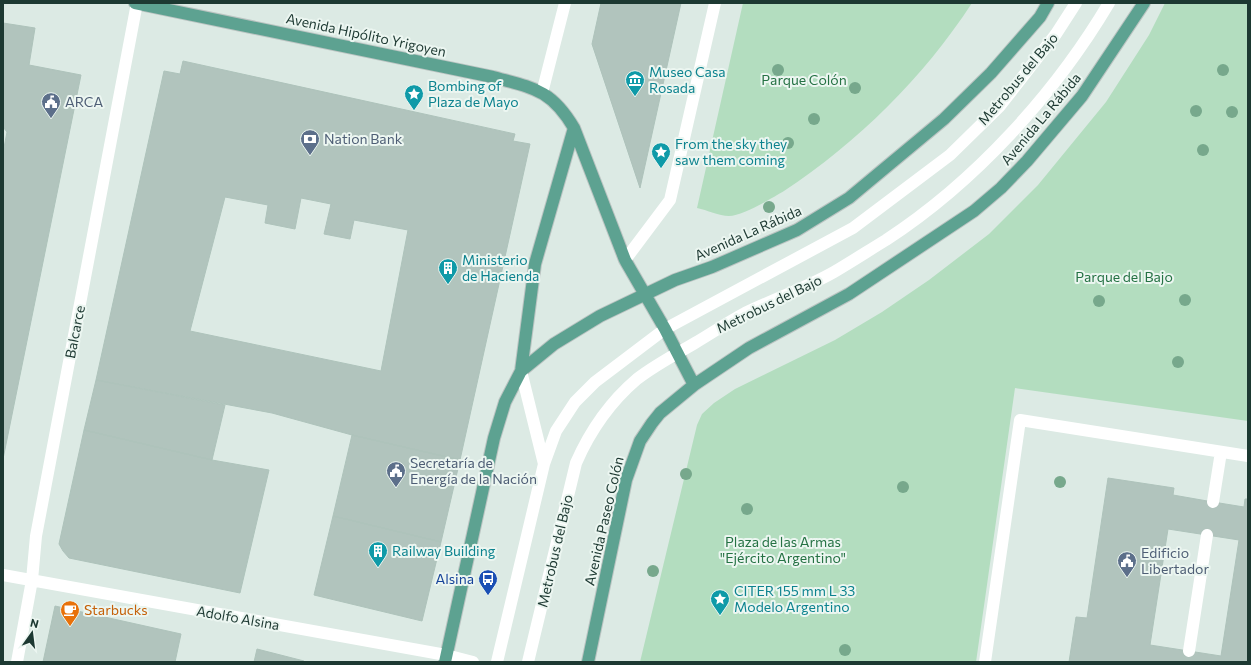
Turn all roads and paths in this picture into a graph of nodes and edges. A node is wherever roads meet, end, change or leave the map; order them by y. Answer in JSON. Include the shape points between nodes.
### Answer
{"nodes":[{"id":1,"x":136,"y":3,"type":"edge"},
{"id":2,"x":565,"y":3,"type":"edge"},
{"id":3,"x":716,"y":3,"type":"edge"},
{"id":4,"x":1048,"y":3,"type":"edge"},
{"id":5,"x":1076,"y":3,"type":"edge"},
{"id":6,"x":1109,"y":3,"type":"edge"},
{"id":7,"x":1144,"y":3,"type":"edge"},
{"id":8,"x":542,"y":93,"type":"junction"},
{"id":9,"x":574,"y":128,"type":"junction"},
{"id":10,"x":625,"y":260,"type":"junction"},
{"id":11,"x":645,"y":294,"type":"junction"},
{"id":12,"x":665,"y":329,"type":"junction"},
{"id":13,"x":676,"y":354,"type":"junction"},
{"id":14,"x":521,"y":371,"type":"junction"},
{"id":15,"x":694,"y":385,"type":"junction"},
{"id":16,"x":1221,"y":452,"type":"junction"},
{"id":17,"x":1248,"y":456,"type":"edge"},
{"id":18,"x":544,"y":464,"type":"junction"},
{"id":19,"x":1213,"y":502,"type":"dead end"},
{"id":20,"x":1208,"y":535,"type":"dead end"},
{"id":21,"x":3,"y":575,"type":"edge"},
{"id":22,"x":32,"y":580,"type":"junction"},
{"id":23,"x":1189,"y":651,"type":"dead end"},
{"id":24,"x":446,"y":659,"type":"edge"},
{"id":25,"x":17,"y":662,"type":"edge"},
{"id":26,"x":473,"y":662,"type":"edge"},
{"id":27,"x":497,"y":662,"type":"edge"},
{"id":28,"x":528,"y":662,"type":"edge"},
{"id":29,"x":588,"y":662,"type":"edge"},
{"id":30,"x":985,"y":662,"type":"edge"}],
"edges":[{"from":1,"to":8,"type":"main road","name":"Avenida Hipólito Yrigoyen","via":[[493,77]]},
{"from":1,"to":22,"type":"street","name":"Balcarce","via":[[36,536]]},
{"from":2,"to":8,"type":"street"},
{"from":3,"to":10,"type":"street","via":[[670,200]]},
{"from":4,"to":11,"type":"main road","name":"Avenida La Rábida","via":[[1040,17],[986,78],[938,124],[849,198],[797,230]]},
{"from":5,"to":12,"type":"street","name":"Metrobus del Bajo","via":[[1056,34],[999,107],[950,155],[853,228]]},
{"from":6,"to":13,"type":"street","name":"Metrobus del Bajo","via":[[1086,42],[1046,93],[1004,140],[939,202],[833,273],[744,314]]},
{"from":7,"to":15,"type":"main road","name":"Avenida La Rábida","via":[[1082,96],[1027,161],[974,211],[849,294],[749,348]]},
{"from":8,"to":9,"type":"main road","name":"Avenida Hipólito Yrigoyen","via":[[553,100]]},
{"from":9,"to":10,"type":"main road","name":"Avenida Hipólito Yrigoyen"},
{"from":9,"to":14,"type":"main road","via":[[535,264]]},
{"from":10,"to":11,"type":"main road","name":"Avenida Hipólito Yrigoyen"},
{"from":11,"to":12,"type":"main road","name":"Avenida Hipólito Yrigoyen"},
{"from":11,"to":14,"type":"main road","name":"Avenida La Rábida","via":[[582,326],[554,344]]},
{"from":12,"to":13,"type":"main road","name":"Avenida Hipólito Yrigoyen"},
{"from":12,"to":18,"type":"street","name":"Metrobus del Bajo","via":[[595,382],[575,402],[556,431]]},
{"from":13,"to":15,"type":"main road","name":"Avenida Hipólito Yrigoyen"},
{"from":13,"to":28,"type":"street","name":"Metrobus del Bajo","via":[[639,378],[617,398],[586,440],[576,462]]},
{"from":14,"to":18,"type":"street","name":"Metrobus del Bajo"},
{"from":14,"to":24,"type":"main road","via":[[505,402],[494,438]]},
{"from":15,"to":29,"type":"main road","name":"Avenida Paseo Colón","via":[[660,413],[640,441],[630,464]]},
{"from":16,"to":17,"type":"street"},
{"from":16,"to":19,"type":"street"},
{"from":16,"to":30,"type":"street","via":[[1020,420]]},
{"from":18,"to":27,"type":"street","name":"Metrobus del Bajo"},
{"from":20,"to":23,"type":"street"},
{"from":21,"to":22,"type":"street","name":"Adolfo Alsina"},
{"from":22,"to":24,"type":"street","name":"Adolfo Alsina"},
{"from":22,"to":25,"type":"street","name":"Balcarce"},
{"from":24,"to":26,"type":"street","name":"Adolfo Alsina"}]}
